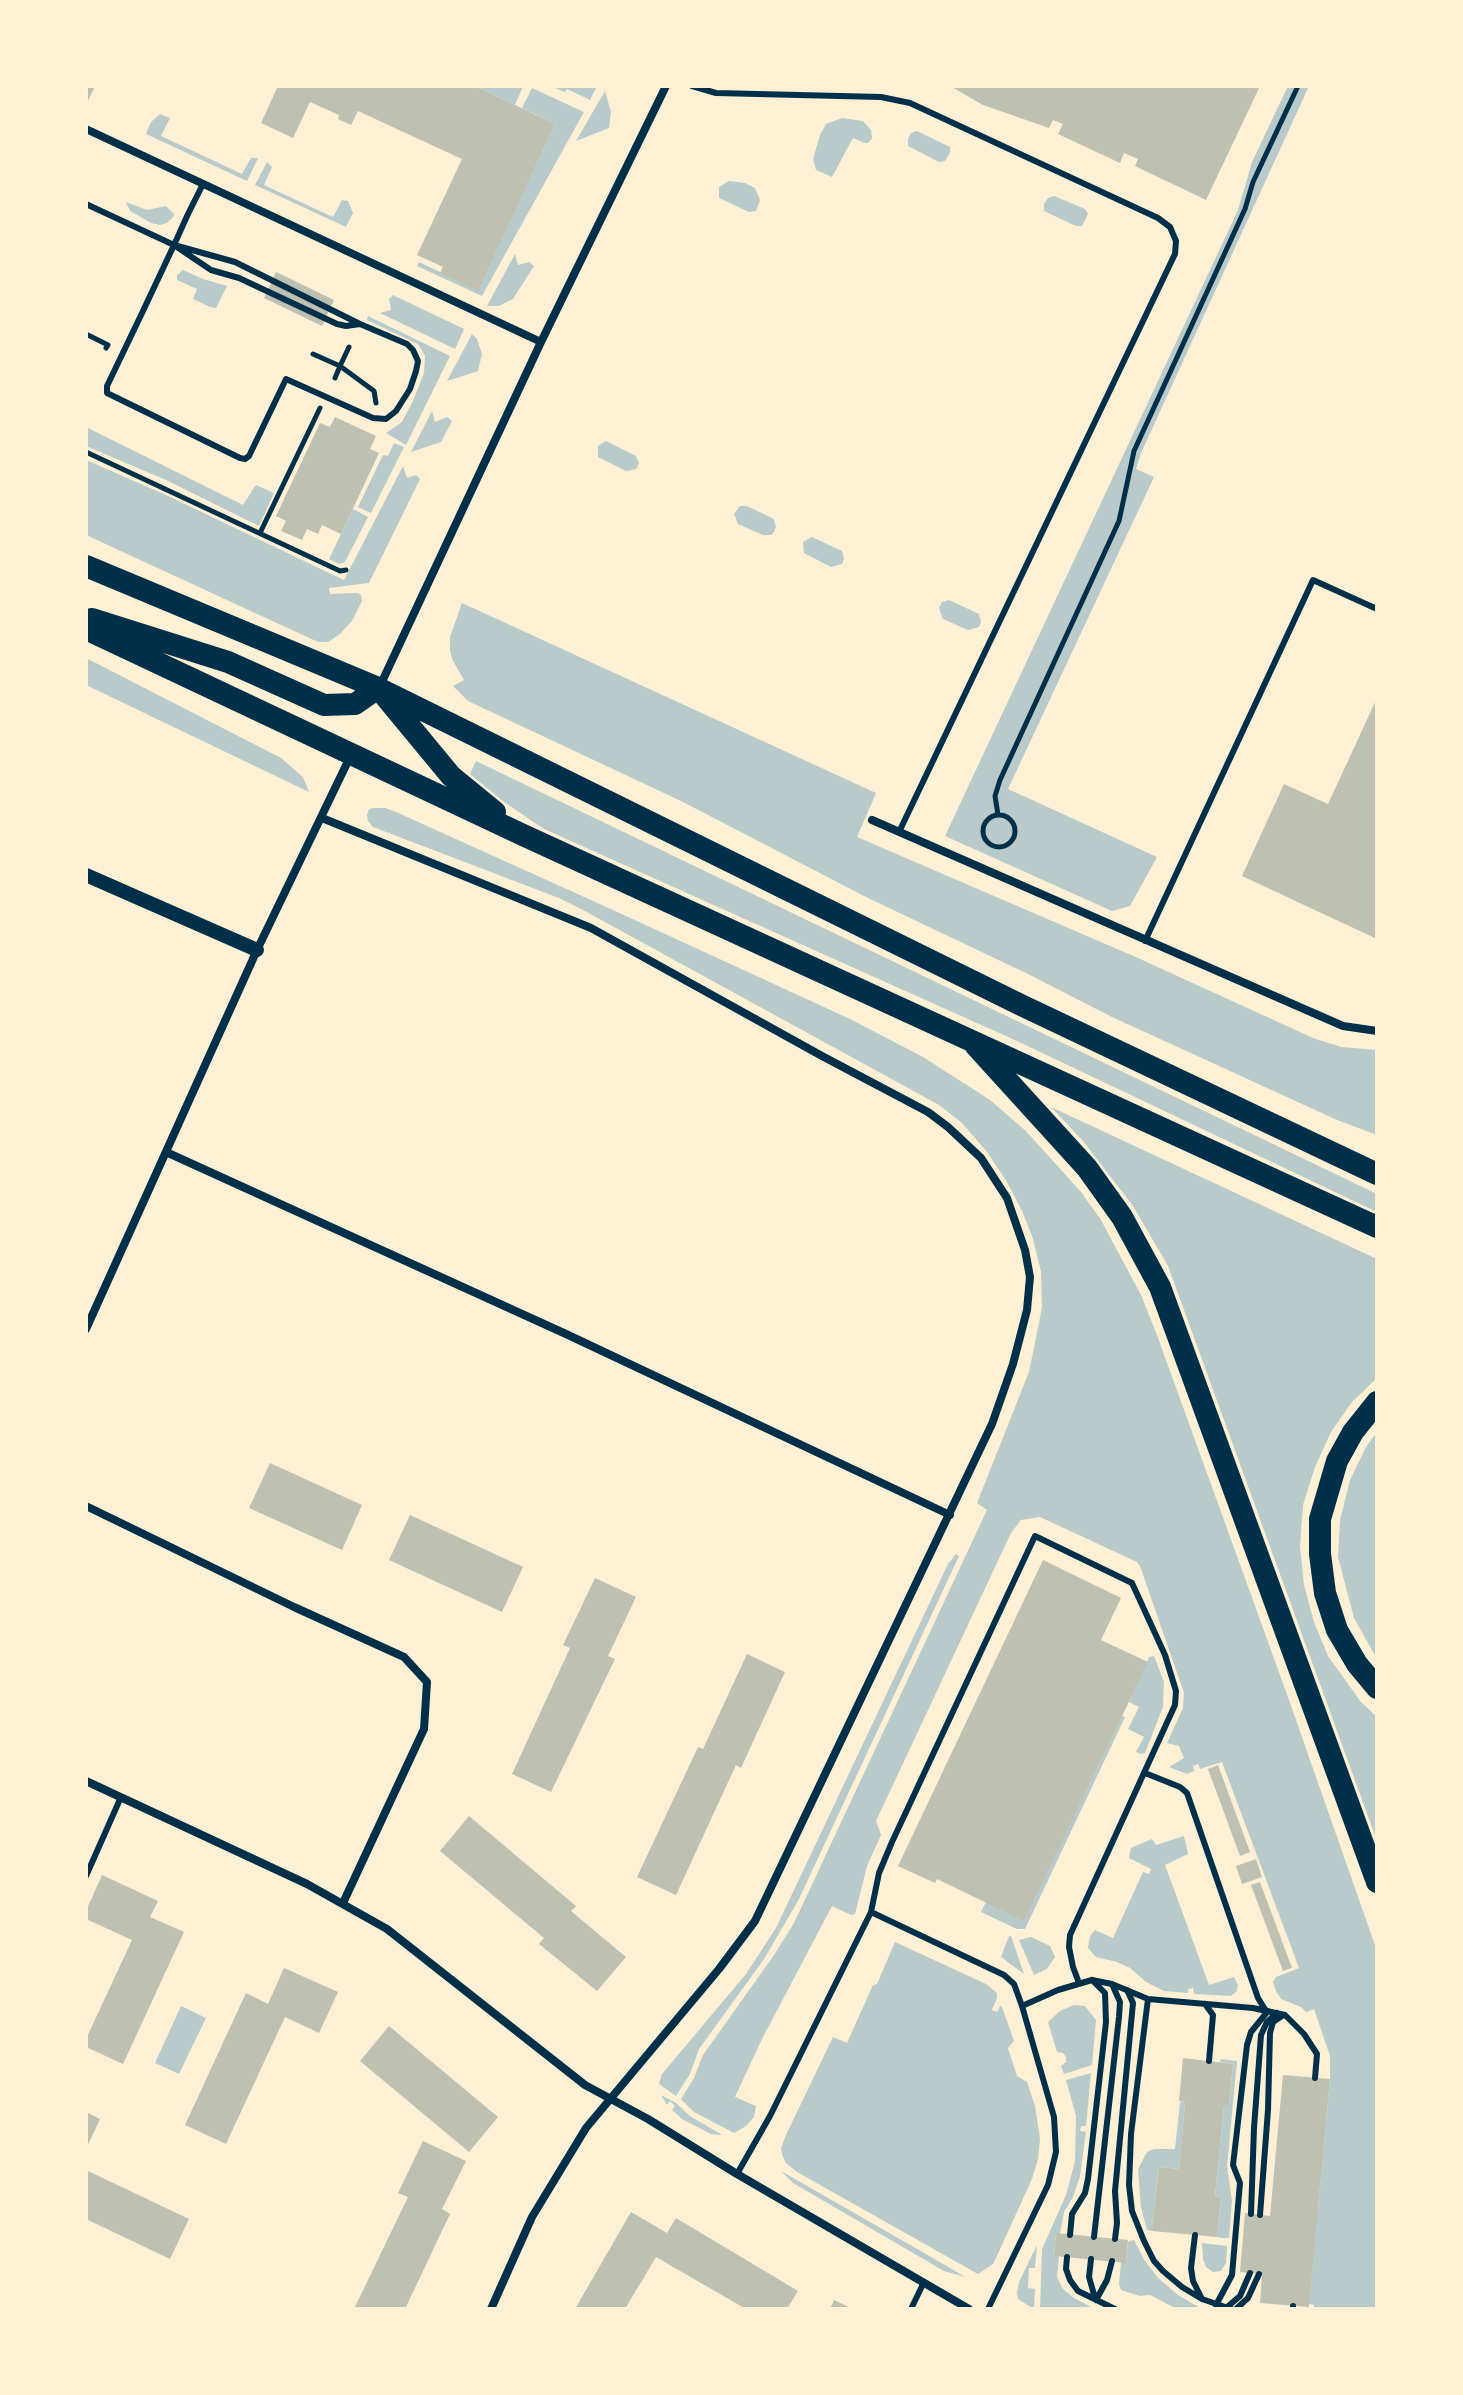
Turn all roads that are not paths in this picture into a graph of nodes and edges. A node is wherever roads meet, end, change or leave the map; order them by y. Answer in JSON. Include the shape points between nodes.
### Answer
{"nodes":[{"id":1,"x":666,"y":86,"type":"edge"},
{"id":2,"x":692,"y":86,"type":"edge"},
{"id":3,"x":86,"y":129,"type":"edge"},
{"id":4,"x":203,"y":184,"type":"junction"},
{"id":5,"x":86,"y":204,"type":"edge"},
{"id":6,"x":174,"y":245,"type":"junction"},
{"id":7,"x":360,"y":324,"type":"junction"},
{"id":8,"x":541,"y":342,"type":"junction"},
{"id":9,"x":86,"y":566,"type":"edge"},
{"id":10,"x":1377,"y":609,"type":"edge"},
{"id":11,"x":86,"y":617,"type":"edge"},
{"id":12,"x":86,"y":629,"type":"edge"},
{"id":13,"x":378,"y":688,"type":"junction"},
{"id":14,"x":352,"y":753,"type":"junction"},
{"id":15,"x":322,"y":818,"type":"junction"},
{"id":16,"x":872,"y":820,"type":"dead end"},
{"id":17,"x":899,"y":832,"type":"junction"},
{"id":18,"x":523,"y":835,"type":"junction"},
{"id":19,"x":86,"y":875,"type":"edge"},
{"id":20,"x":1145,"y":941,"type":"junction"},
{"id":21,"x":257,"y":950,"type":"junction"},
{"id":22,"x":1377,"y":1031,"type":"edge"},
{"id":23,"x":970,"y":1039,"type":"junction"},
{"id":24,"x":166,"y":1152,"type":"junction"},
{"id":25,"x":1377,"y":1174,"type":"edge"},
{"id":26,"x":1377,"y":1227,"type":"edge"},
{"id":27,"x":86,"y":1329,"type":"edge"},
{"id":28,"x":1377,"y":1402,"type":"edge"},
{"id":29,"x":86,"y":1506,"type":"edge"},
{"id":30,"x":950,"y":1515,"type":"junction"},
{"id":31,"x":1377,"y":1688,"type":"edge"},
{"id":32,"x":1145,"y":1773,"type":"junction"},
{"id":33,"x":86,"y":1781,"type":"edge"},
{"id":34,"x":121,"y":1797,"type":"junction"},
{"id":35,"x":86,"y":1876,"type":"edge"},
{"id":36,"x":1377,"y":1882,"type":"edge"},
{"id":37,"x":343,"y":1903,"type":"junction"},
{"id":38,"x":871,"y":1912,"type":"junction"},
{"id":39,"x":1092,"y":1980,"type":"junction"},
{"id":40,"x":1079,"y":1983,"type":"junction"},
{"id":41,"x":1112,"y":1984,"type":"junction"},
{"id":42,"x":1127,"y":1990,"type":"junction"},
{"id":43,"x":1148,"y":1999,"type":"junction"},
{"id":44,"x":1204,"y":2003,"type":"junction"},
{"id":45,"x":1022,"y":2006,"type":"junction"},
{"id":46,"x":1267,"y":2011,"type":"junction"},
{"id":47,"x":1277,"y":2013,"type":"junction"},
{"id":48,"x":1285,"y":2015,"type":"junction"},
{"id":49,"x":1209,"y":2061,"type":"dead end"},
{"id":50,"x":1315,"y":2078,"type":"dead end"},
{"id":51,"x":611,"y":2099,"type":"junction"},
{"id":52,"x":737,"y":2174,"type":"junction"},
{"id":53,"x":1251,"y":2214,"type":"dead end"},
{"id":54,"x":1260,"y":2215,"type":"dead end"},
{"id":55,"x":1070,"y":2235,"type":"dead end"},
{"id":56,"x":1195,"y":2235,"type":"dead end"},
{"id":57,"x":1094,"y":2237,"type":"dead end"},
{"id":58,"x":1115,"y":2239,"type":"dead end"},
{"id":59,"x":1067,"y":2257,"type":"dead end"},
{"id":60,"x":1091,"y":2259,"type":"dead end"},
{"id":61,"x":1112,"y":2261,"type":"dead end"},
{"id":62,"x":1250,"y":2273,"type":"dead end"},
{"id":63,"x":1259,"y":2274,"type":"dead end"},
{"id":64,"x":924,"y":2282,"type":"junction"},
{"id":65,"x":1202,"y":2299,"type":"junction"},
{"id":66,"x":1096,"y":2300,"type":"junction"},
{"id":67,"x":1216,"y":2305,"type":"junction"},
{"id":68,"x":491,"y":2309,"type":"edge"},
{"id":69,"x":911,"y":2309,"type":"edge"},
{"id":70,"x":969,"y":2309,"type":"edge"},
{"id":71,"x":988,"y":2309,"type":"edge"},
{"id":72,"x":1115,"y":2309,"type":"edge"},
{"id":73,"x":1231,"y":2309,"type":"edge"}],
"edges":[{"from":1,"to":8,"type":"street"},
{"from":2,"to":17,"type":"lane","via":[[716,93],[881,97],[910,103],[1158,218],[1174,236],[1175,254]]},
{"from":3,"to":4,"type":"street"},
{"from":4,"to":6,"type":"lane"},
{"from":4,"to":8,"type":"street"},
{"from":5,"to":6,"type":"lane"},
{"from":6,"to":7,"type":"lane","via":[[235,262]]},
{"from":6,"to":7,"type":"lane","via":[[211,270],[337,324]]},
{"from":6,"to":7,"type":"lane","via":[[107,393],[240,458],[249,456],[286,379],[379,419],[396,411],[418,361],[407,344]]},
{"from":8,"to":13,"type":"street"},
{"from":9,"to":13,"type":"highway"},
{"from":10,"to":20,"type":"lane","via":[[1313,580]]},
{"from":11,"to":13,"type":"highway","via":[[228,662],[324,705],[355,704]]},
{"from":12,"to":14,"type":"highway"},
{"from":13,"to":18,"type":"highway","via":[[451,776]]},
{"from":13,"to":25,"type":"highway"},
{"from":14,"to":15,"type":"street"},
{"from":14,"to":18,"type":"highway"},
{"from":15,"to":21,"type":"street"},
{"from":15,"to":30,"type":"street","via":[[591,928],[928,1112],[981,1158],[1007,1198],[1030,1277],[1013,1364]]},
{"from":16,"to":17,"type":"street"},
{"from":17,"to":20,"type":"street"},
{"from":18,"to":23,"type":"highway"},
{"from":19,"to":21,"type":"street"},
{"from":20,"to":22,"type":"street","via":[[1343,1026]]},
{"from":21,"to":24,"type":"street"},
{"from":23,"to":26,"type":"highway"},
{"from":23,"to":36,"type":"highway","via":[[1087,1168],[1122,1217],[1160,1287]]},
{"from":24,"to":27,"type":"street"},
{"from":24,"to":30,"type":"street"},
{"from":28,"to":31,"type":"highway","via":[[1337,1461],[1320,1519],[1320,1554],[1337,1630]]},
{"from":29,"to":37,"type":"street","via":[[404,1657],[427,1682],[424,1729]]},
{"from":30,"to":51,"type":"street","via":[[755,1921]]},
{"from":32,"to":38,"type":"lane","via":[[1175,1705],[1176,1691],[1132,1583],[1035,1536],[892,1842]]},
{"from":32,"to":40,"type":"lane","via":[[1075,1919],[1069,1947]]},
{"from":32,"to":46,"type":"lane","via":[[1187,1793]]},
{"from":33,"to":34,"type":"street"},
{"from":34,"to":35,"type":"lane"},
{"from":34,"to":37,"type":"street"},
{"from":37,"to":51,"type":"street","via":[[387,1929],[585,2085]]},
{"from":38,"to":45,"type":"lane","via":[[1004,1975],[1014,1984]]},
{"from":38,"to":52,"type":"lane"},
{"from":39,"to":40,"type":"lane"},
{"from":39,"to":41,"type":"lane"},
{"from":39,"to":55,"type":"lane","via":[[1105,1993],[1106,2022],[1088,2179],[1072,2214]]},
{"from":40,"to":45,"type":"lane"},
{"from":41,"to":42,"type":"lane"},
{"from":41,"to":57,"type":"lane","via":[[1120,2002],[1119,2017]]},
{"from":42,"to":43,"type":"lane"},
{"from":42,"to":58,"type":"lane","via":[[1133,2003]]},
{"from":43,"to":44,"type":"lane"},
{"from":43,"to":65,"type":"lane","via":[[1131,2134],[1132,2211],[1154,2261]]},
{"from":44,"to":46,"type":"lane"},
{"from":44,"to":49,"type":"lane","via":[[1213,2015]]},
{"from":45,"to":71,"type":"lane","via":[[1054,2117],[1056,2152],[1048,2185]]},
{"from":46,"to":47,"type":"lane"},
{"from":46,"to":67,"type":"lane","via":[[1247,2045],[1233,2165],[1240,2183],[1232,2275]]},
{"from":47,"to":48,"type":"lane"},
{"from":47,"to":53,"type":"lane","via":[[1261,2035]]},
{"from":48,"to":50,"type":"lane","via":[[1317,2054]]},
{"from":48,"to":54,"type":"lane","via":[[1273,2022],[1270,2033]]},
{"from":51,"to":52,"type":"street"},
{"from":51,"to":68,"type":"street","via":[[586,2128],[532,2217]]},
{"from":52,"to":64,"type":"street"},
{"from":56,"to":65,"type":"lane","via":[[1191,2268]]},
{"from":59,"to":66,"type":"lane","via":[[1070,2280]]},
{"from":60,"to":66,"type":"lane","via":[[1089,2277]]},
{"from":61,"to":66,"type":"lane"},
{"from":62,"to":73,"type":"lane"},
{"from":63,"to":73,"type":"lane","via":[[1248,2298]]},
{"from":64,"to":69,"type":"lane"},
{"from":64,"to":70,"type":"street"},
{"from":65,"to":67,"type":"lane"},
{"from":66,"to":72,"type":"lane"},
{"from":67,"to":73,"type":"lane"}]}
